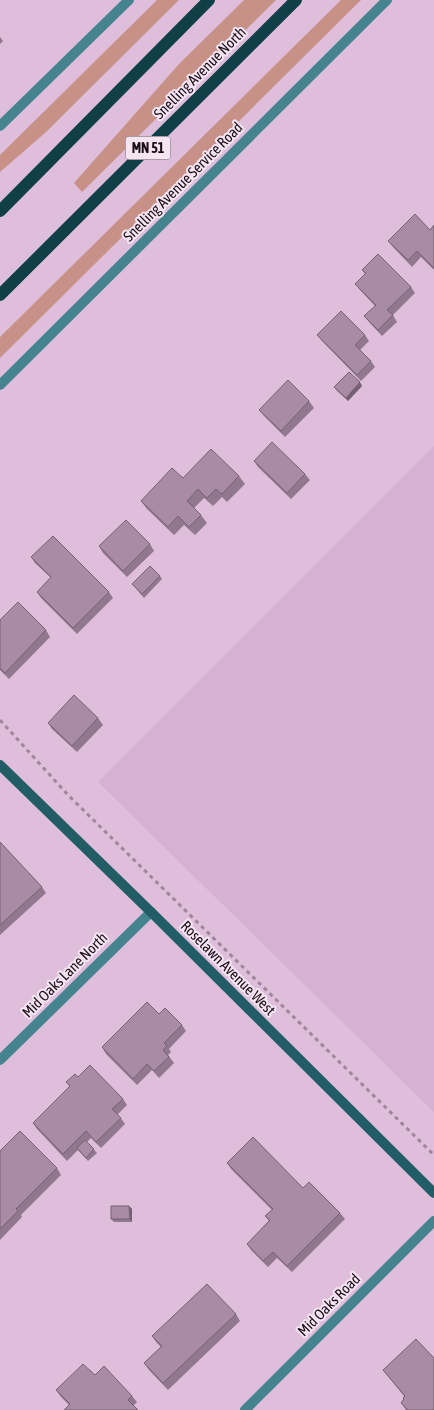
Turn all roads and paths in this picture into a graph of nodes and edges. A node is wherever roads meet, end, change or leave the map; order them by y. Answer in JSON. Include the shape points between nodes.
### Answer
{"nodes":[{"id":1,"x":129,"y":0,"type":"edge"},
{"id":2,"x":209,"y":0,"type":"edge"},
{"id":3,"x":296,"y":0,"type":"edge"},
{"id":4,"x":387,"y":0,"type":"edge"},
{"id":5,"x":0,"y":126,"type":"edge"},
{"id":6,"x":0,"y":211,"type":"edge"},
{"id":7,"x":0,"y":296,"type":"edge"},
{"id":8,"x":0,"y":385,"type":"edge"},
{"id":9,"x":0,"y":720,"type":"edge"},
{"id":10,"x":0,"y":765,"type":"edge"},
{"id":11,"x":151,"y":912,"type":"junction"},
{"id":12,"x":0,"y":1060,"type":"edge"},
{"id":13,"x":434,"y":1155,"type":"edge"},
{"id":14,"x":434,"y":1193,"type":"edge"},
{"id":15,"x":434,"y":1221,"type":"edge"},
{"id":16,"x":245,"y":1410,"type":"edge"}],
"edges":[{"from":1,"to":5,"type":"street"},
{"from":2,"to":6,"type":"main road"},
{"from":3,"to":7,"type":"main road","name":"Snelling Avenue North","number":"MN 51"},
{"from":4,"to":8,"type":"street","name":"Snelling Avenue Service Road"},
{"from":9,"to":13,"type":"path","via":[[68,795]]},
{"from":10,"to":11,"type":"street","name":"Roselawn Avenue West"},
{"from":11,"to":12,"type":"street","name":"Mid Oaks Lane North"},
{"from":11,"to":14,"type":"street","name":"Roselawn Avenue West"},
{"from":15,"to":16,"type":"street","name":"Mid Oaks Road"}]}
